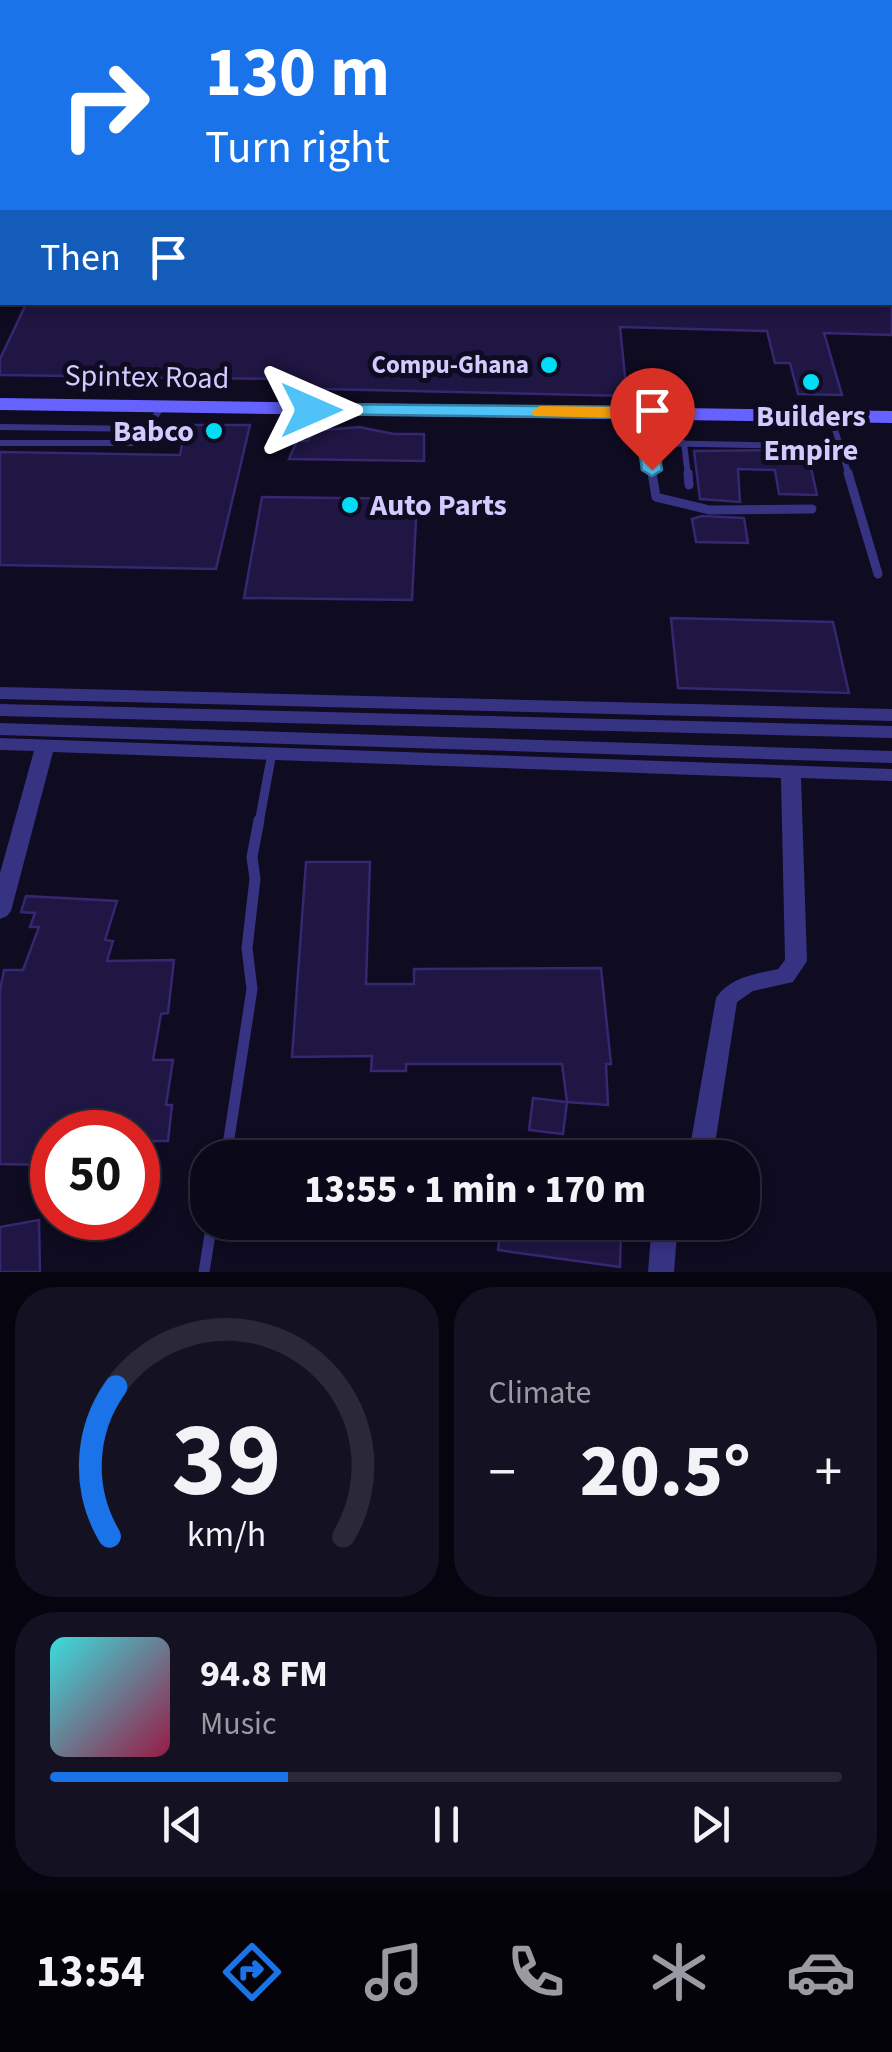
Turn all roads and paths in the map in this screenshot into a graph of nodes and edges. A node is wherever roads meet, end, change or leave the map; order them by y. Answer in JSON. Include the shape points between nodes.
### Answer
{"nodes":[{"id":1,"x":0,"y":404,"type":"edge"},
{"id":2,"x":161,"y":408,"type":"junction"},
{"id":3,"x":643,"y":413,"type":"junction"},
{"id":4,"x":831,"y":416,"type":"junction"},
{"id":5,"x":892,"y":417,"type":"edge"},
{"id":6,"x":0,"y":427,"type":"edge"},
{"id":7,"x":146,"y":430,"type":"junction"},
{"id":8,"x":0,"y":443,"type":"edge"},
{"id":9,"x":648,"y":443,"type":"junction"},
{"id":10,"x":684,"y":444,"type":"junction"},
{"id":11,"x":794,"y":446,"type":"dead end"},
{"id":12,"x":689,"y":485,"type":"dead end"},
{"id":13,"x":812,"y":509,"type":"dead end"},
{"id":14,"x":878,"y":574,"type":"dead end"},
{"id":15,"x":0,"y":693,"type":"edge"},
{"id":16,"x":0,"y":710,"type":"edge"},
{"id":17,"x":892,"y":714,"type":"edge"},
{"id":18,"x":0,"y":730,"type":"edge"},
{"id":19,"x":892,"y":732,"type":"edge"},
{"id":20,"x":0,"y":744,"type":"edge"},
{"id":21,"x":45,"y":745,"type":"junction"},
{"id":22,"x":272,"y":752,"type":"junction"},
{"id":23,"x":892,"y":757,"type":"edge"},
{"id":24,"x":791,"y":771,"type":"junction"},
{"id":25,"x":892,"y":775,"type":"edge"},
{"id":26,"x":0,"y":911,"type":"edge"},
{"id":27,"x":229,"y":1140,"type":"edge"},
{"id":28,"x":704,"y":1140,"type":"edge"},
{"id":29,"x":209,"y":1240,"type":"edge"},
{"id":30,"x":664,"y":1240,"type":"edge"},
{"id":31,"x":204,"y":1272,"type":"edge"},
{"id":32,"x":661,"y":1272,"type":"edge"}],
"edges":[{"from":1,"to":2,"type":"main road","name":"Spintex Road"},
{"from":2,"to":3,"type":"main road","name":"Spintex Road"},
{"from":2,"to":7,"type":"lane"},
{"from":3,"to":4,"type":"main road","name":"Spintex Road"},
{"from":3,"to":9,"type":"lane"},
{"from":4,"to":5,"type":"main road","name":"Spintex Road"},
{"from":4,"to":14,"type":"lane"},
{"from":6,"to":7,"type":"lane"},
{"from":7,"to":8,"type":"lane","via":[[139,440],[116,446]]},
{"from":9,"to":10,"type":"lane"},
{"from":9,"to":13,"type":"lane","via":[[656,497],[666,503]]},
{"from":10,"to":11,"type":"lane"},
{"from":10,"to":12,"type":"lane"},
{"from":15,"to":17,"type":"street"},
{"from":16,"to":19,"type":"street"},
{"from":18,"to":23,"type":"street"},
{"from":20,"to":21,"type":"street"},
{"from":21,"to":22,"type":"street"},
{"from":21,"to":26,"type":"street"},
{"from":22,"to":24,"type":"street"},
{"from":22,"to":27,"type":"lane","via":[[252,857],[252,989]]},
{"from":24,"to":25,"type":"street"},
{"from":24,"to":28,"type":"street","via":[[796,960],[785,976],[747,984],[727,998]]},
{"from":29,"to":31,"type":"lane"},
{"from":30,"to":32,"type":"street"}]}
